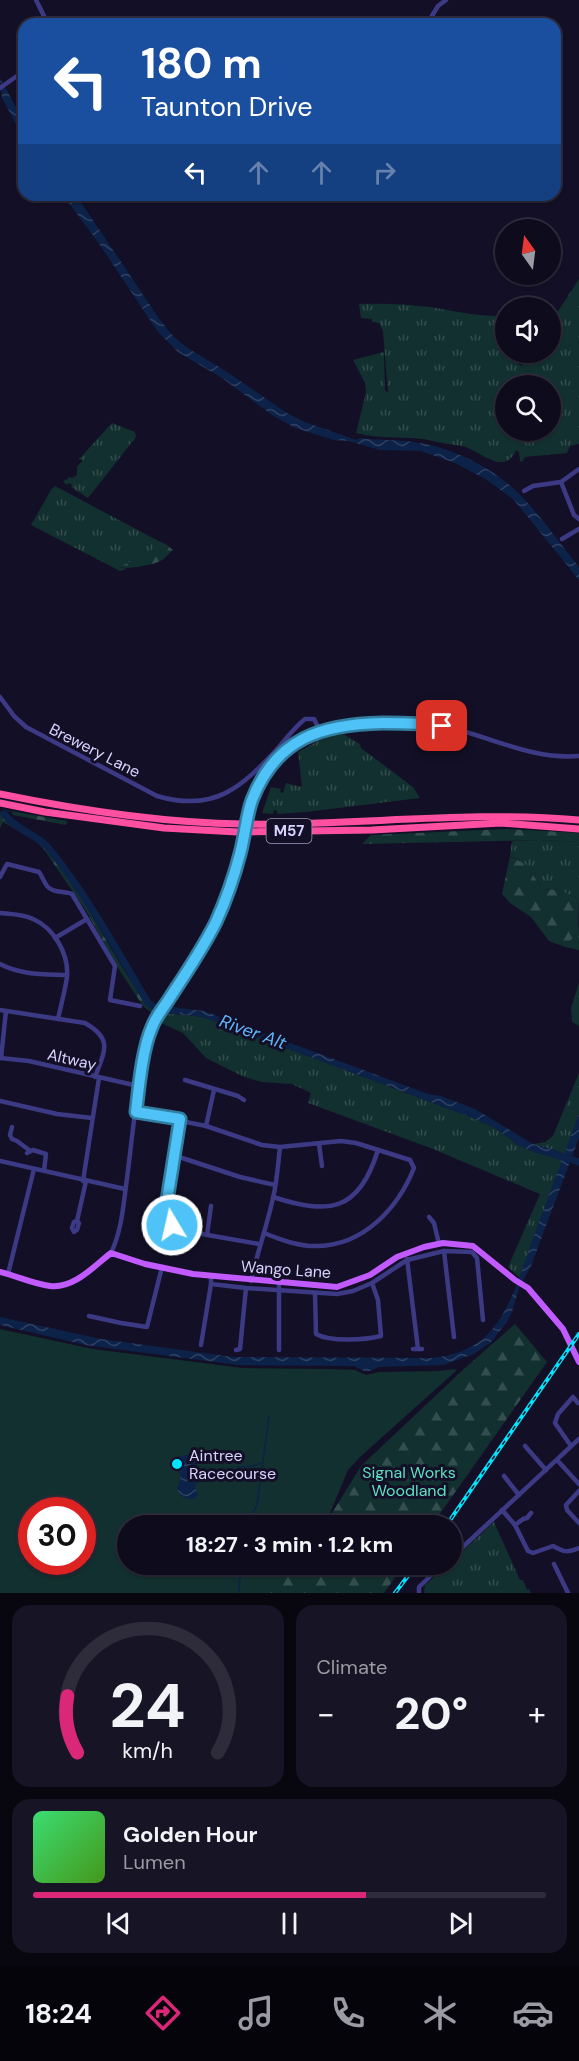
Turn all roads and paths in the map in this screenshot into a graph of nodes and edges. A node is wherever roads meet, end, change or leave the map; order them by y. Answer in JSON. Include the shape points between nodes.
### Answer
{"nodes":[{"id":1,"x":36,"y":0,"type":"edge"},
{"id":2,"x":443,"y":1,"type":"edge"},
{"id":3,"x":45,"y":18,"type":"edge"},
{"id":4,"x":431,"y":18,"type":"edge"},
{"id":5,"x":18,"y":75,"type":"edge"},
{"id":6,"x":0,"y":88,"type":"edge"},
{"id":7,"x":579,"y":468,"type":"edge"},
{"id":8,"x":561,"y":482,"type":"junction"},
{"id":9,"x":524,"y":491,"type":"dead end"},
{"id":10,"x":579,"y":519,"type":"edge"},
{"id":11,"x":579,"y":529,"type":"edge"},
{"id":12,"x":562,"y":539,"type":"dead end"},
{"id":13,"x":0,"y":697,"type":"edge"},
{"id":14,"x":320,"y":731,"type":"junction"},
{"id":15,"x":579,"y":756,"type":"edge"},
{"id":16,"x":0,"y":794,"type":"edge"},
{"id":17,"x":0,"y":803,"type":"edge"},
{"id":18,"x":579,"y":820,"type":"edge"},
{"id":19,"x":579,"y":828,"type":"edge"},
{"id":20,"x":0,"y":877,"type":"edge"},
{"id":21,"x":0,"y":913,"type":"edge"},
{"id":22,"x":87,"y":919,"type":"junction"},
{"id":23,"x":55,"y":938,"type":"junction"},
{"id":24,"x":0,"y":964,"type":"edge"},
{"id":25,"x":67,"y":975,"type":"junction"},
{"id":26,"x":136,"y":998,"type":"dead end"},
{"id":27,"x":0,"y":1010,"type":"edge"},
{"id":28,"x":6,"y":1011,"type":"junction"},
{"id":29,"x":58,"y":1019,"type":"junction"},
{"id":30,"x":1,"y":1058,"type":"edge"},
{"id":31,"x":97,"y":1077,"type":"junction"},
{"id":32,"x":185,"y":1080,"type":"dead end"},
{"id":33,"x":138,"y":1086,"type":"junction"},
{"id":34,"x":213,"y":1090,"type":"junction"},
{"id":35,"x":244,"y":1100,"type":"dead end"},
{"id":36,"x":0,"y":1101,"type":"edge"},
{"id":37,"x":136,"y":1112,"type":"junction"},
{"id":38,"x":92,"y":1118,"type":"junction"},
{"id":39,"x":180,"y":1119,"type":"junction"},
{"id":40,"x":206,"y":1126,"type":"junction"},
{"id":41,"x":12,"y":1127,"type":"dead end"},
{"id":42,"x":320,"y":1144,"type":"junction"},
{"id":43,"x":280,"y":1147,"type":"junction"},
{"id":44,"x":378,"y":1150,"type":"junction"},
{"id":45,"x":176,"y":1156,"type":"junction"},
{"id":46,"x":0,"y":1161,"type":"edge"},
{"id":47,"x":322,"y":1166,"type":"dead end"},
{"id":48,"x":34,"y":1169,"type":"junction"},
{"id":49,"x":44,"y":1171,"type":"junction"},
{"id":50,"x":84,"y":1181,"type":"junction"},
{"id":51,"x":275,"y":1185,"type":"junction"},
{"id":52,"x":125,"y":1189,"type":"junction"},
{"id":53,"x":273,"y":1197,"type":"junction"},
{"id":54,"x":211,"y":1206,"type":"dead end"},
{"id":55,"x":429,"y":1217,"type":"dead end"},
{"id":56,"x":77,"y":1221,"type":"dead end"},
{"id":57,"x":264,"y":1233,"type":"junction"},
{"id":58,"x":207,"y":1235,"type":"junction"},
{"id":59,"x":259,"y":1244,"type":"junction"},
{"id":60,"x":439,"y":1244,"type":"junction"},
{"id":61,"x":444,"y":1251,"type":"junction"},
{"id":62,"x":111,"y":1253,"type":"junction"},
{"id":63,"x":407,"y":1256,"type":"junction"},
{"id":64,"x":162,"y":1267,"type":"junction"},
{"id":65,"x":0,"y":1272,"type":"edge"},
{"id":66,"x":8,"y":1274,"type":"junction"},
{"id":67,"x":211,"y":1276,"type":"junction"},
{"id":68,"x":251,"y":1281,"type":"junction"},
{"id":69,"x":372,"y":1283,"type":"junction"},
{"id":70,"x":211,"y":1284,"type":"junction"},
{"id":71,"x":278,"y":1286,"type":"junction"},
{"id":72,"x":246,"y":1288,"type":"junction"},
{"id":73,"x":315,"y":1293,"type":"junction"},
{"id":74,"x":89,"y":1316,"type":"dead end"},
{"id":75,"x":483,"y":1320,"type":"dead end"},
{"id":76,"x":454,"y":1337,"type":"dead end"},
{"id":77,"x":200,"y":1345,"type":"dead end"},
{"id":78,"x":418,"y":1349,"type":"dead end"},
{"id":79,"x":236,"y":1350,"type":"dead end"},
{"id":80,"x":279,"y":1350,"type":"dead end"},
{"id":81,"x":579,"y":1362,"type":"edge"},
{"id":82,"x":569,"y":1390,"type":"dead end"},
{"id":83,"x":573,"y":1397,"type":"junction"},
{"id":84,"x":578,"y":1403,"type":"edge"},
{"id":85,"x":579,"y":1439,"type":"edge"},
{"id":86,"x":525,"y":1446,"type":"dead end"},
{"id":87,"x":571,"y":1446,"type":"junction"},
{"id":88,"x":557,"y":1460,"type":"junction"},
{"id":89,"x":546,"y":1470,"type":"junction"},
{"id":90,"x":504,"y":1476,"type":"dead end"},
{"id":91,"x":579,"y":1484,"type":"edge"},
{"id":92,"x":579,"y":1491,"type":"edge"},
{"id":93,"x":519,"y":1495,"type":"junction"},
{"id":94,"x":502,"y":1510,"type":"junction"},
{"id":95,"x":531,"y":1513,"type":"dead end"},
{"id":96,"x":579,"y":1523,"type":"edge"},
{"id":97,"x":515,"y":1525,"type":"junction"},
{"id":98,"x":462,"y":1548,"type":"edge"},
{"id":99,"x":579,"y":1548,"type":"edge"},
{"id":100,"x":554,"y":1564,"type":"dead end"},
{"id":101,"x":432,"y":1575,"type":"edge"},
{"id":102,"x":419,"y":1593,"type":"edge"},
{"id":103,"x":568,"y":1593,"type":"edge"}],
"edges":[{"from":1,"to":3,"type":"street"},
{"from":2,"to":4,"type":"street"},
{"from":5,"to":6,"type":"street"},
{"from":7,"to":8,"type":"street"},
{"from":8,"to":9,"type":"street"},
{"from":8,"to":10,"type":"street"},
{"from":11,"to":12,"type":"street"},
{"from":13,"to":14,"type":"street","name":"Brewery Lane","via":[[14,717],[36,733],[157,796],[176,801],[219,796],[242,783],[305,719],[314,719]]},
{"from":14,"to":15,"type":"street","via":[[353,724],[430,724],[541,755]]},
{"from":14,"to":33,"type":"street","bridge":true,"via":[[294,745],[259,784],[226,898],[196,959],[150,1032]]},
{"from":16,"to":18,"type":"highway","number":"M57","via":[[163,818],[242,824],[498,815]]},
{"from":17,"to":19,"type":"highway","number":"M57","via":[[164,828],[238,832],[501,823]]},
{"from":20,"to":22,"type":"street","via":[[7,864],[39,872],[48,888],[72,894]]},
{"from":21,"to":23,"type":"street","via":[[35,920]]},
{"from":22,"to":23,"type":"street"},
{"from":22,"to":26,"type":"street","via":[[115,966],[110,1000],[137,1005]]},
{"from":23,"to":25,"type":"street","via":[[63,952]]},
{"from":24,"to":25,"type":"street","via":[[25,973]]},
{"from":25,"to":29,"type":"street"},
{"from":27,"to":28,"type":"street"},
{"from":28,"to":29,"type":"street"},
{"from":28,"to":30,"type":"street"},
{"from":29,"to":31,"type":"street","via":[[85,1023],[101,1033],[104,1052]]},
{"from":30,"to":31,"type":"street","name":"Altway"},
{"from":31,"to":33,"type":"street","name":"Altway"},
{"from":31,"to":38,"type":"street"},
{"from":32,"to":34,"type":"street"},
{"from":33,"to":37,"type":"street"},
{"from":34,"to":35,"type":"street"},
{"from":34,"to":40,"type":"street"},
{"from":36,"to":38,"type":"street"},
{"from":37,"to":39,"type":"street"},
{"from":37,"to":52,"type":"street"},
{"from":38,"to":50,"type":"street"},
{"from":39,"to":40,"type":"street"},
{"from":39,"to":45,"type":"street"},
{"from":40,"to":43,"type":"street"},
{"from":41,"to":49,"type":"street","via":[[12,1139],[28,1151],[46,1154]]},
{"from":42,"to":43,"type":"street"},
{"from":42,"to":44,"type":"street","via":[[341,1141]]},
{"from":42,"to":47,"type":"street"},
{"from":43,"to":51,"type":"street"},
{"from":44,"to":53,"type":"street","via":[[362,1186],[339,1204],[323,1208],[304,1206]]},
{"from":44,"to":57,"type":"street","via":[[410,1160],[414,1168],[385,1214],[356,1238],[317,1246]]},
{"from":45,"to":51,"type":"street"},
{"from":45,"to":58,"type":"street","via":[[166,1207],[168,1220],[179,1230]]},
{"from":46,"to":48,"type":"street"},
{"from":48,"to":49,"type":"street"},
{"from":48,"to":66,"type":"street"},
{"from":49,"to":50,"type":"street"},
{"from":50,"to":52,"type":"street"},
{"from":50,"to":56,"type":"street"},
{"from":51,"to":53,"type":"street"},
{"from":52,"to":62,"type":"street"},
{"from":53,"to":57,"type":"street"},
{"from":54,"to":58,"type":"street"},
{"from":55,"to":60,"type":"street"},
{"from":57,"to":59,"type":"street"},
{"from":58,"to":59,"type":"street"},
{"from":59,"to":68,"type":"street"},
{"from":60,"to":63,"type":"main road","name":"Wango Lane"},
{"from":60,"to":81,"type":"main road","name":"Wango Lane","via":[[474,1246],[525,1285],[564,1330]]},
{"from":61,"to":63,"type":"street","name":"Wango Lane"},
{"from":61,"to":75,"type":"street","name":"Wango Lane","via":[[472,1252],[477,1258]]},
{"from":61,"to":76,"type":"street"},
{"from":62,"to":64,"type":"main road","name":"Wango Lane"},
{"from":62,"to":66,"type":"main road","via":[[67,1284],[52,1286]]},
{"from":63,"to":69,"type":"street","name":"Wango Lane"},
{"from":63,"to":71,"type":"main road","name":"Wango Lane","via":[[338,1287]]},
{"from":63,"to":78,"type":"street"},
{"from":64,"to":67,"type":"main road","name":"Wango Lane"},
{"from":64,"to":74,"type":"street","via":[[147,1327]]},
{"from":65,"to":66,"type":"main road"},
{"from":67,"to":68,"type":"main road","name":"Wango Lane"},
{"from":67,"to":70,"type":"street"},
{"from":68,"to":71,"type":"main road","name":"Wango Lane"},
{"from":69,"to":73,"type":"street","name":"Wango Lane","via":[[337,1294]]},
{"from":69,"to":73,"type":"street","via":[[378,1300],[381,1336],[371,1338],[323,1338],[316,1334]]},
{"from":70,"to":72,"type":"street","name":"Wango Lane"},
{"from":70,"to":77,"type":"street"},
{"from":71,"to":72,"type":"street","name":"Wango Lane"},
{"from":71,"to":73,"type":"street","name":"Wango Lane"},
{"from":71,"to":80,"type":"street"},
{"from":72,"to":79,"type":"street","via":[[240,1349]]},
{"from":82,"to":83,"type":"street"},
{"from":83,"to":84,"type":"street"},
{"from":83,"to":87,"type":"street","via":[[555,1423]]},
{"from":85,"to":87,"type":"street"},
{"from":86,"to":89,"type":"street"},
{"from":87,"to":88,"type":"street"},
{"from":88,"to":89,"type":"street"},
{"from":88,"to":91,"type":"street"},
{"from":89,"to":93,"type":"street"},
{"from":90,"to":93,"type":"street"},
{"from":92,"to":96,"type":"street","via":[[566,1505]]},
{"from":93,"to":94,"type":"street"},
{"from":94,"to":97,"type":"street"},
{"from":94,"to":98,"type":"street"},
{"from":95,"to":97,"type":"street"},
{"from":97,"to":99,"type":"street","via":[[525,1548],[533,1553],[553,1546],[567,1553]]},
{"from":100,"to":103,"type":"street"},
{"from":101,"to":102,"type":"street","via":[[419,1587]]}]}
